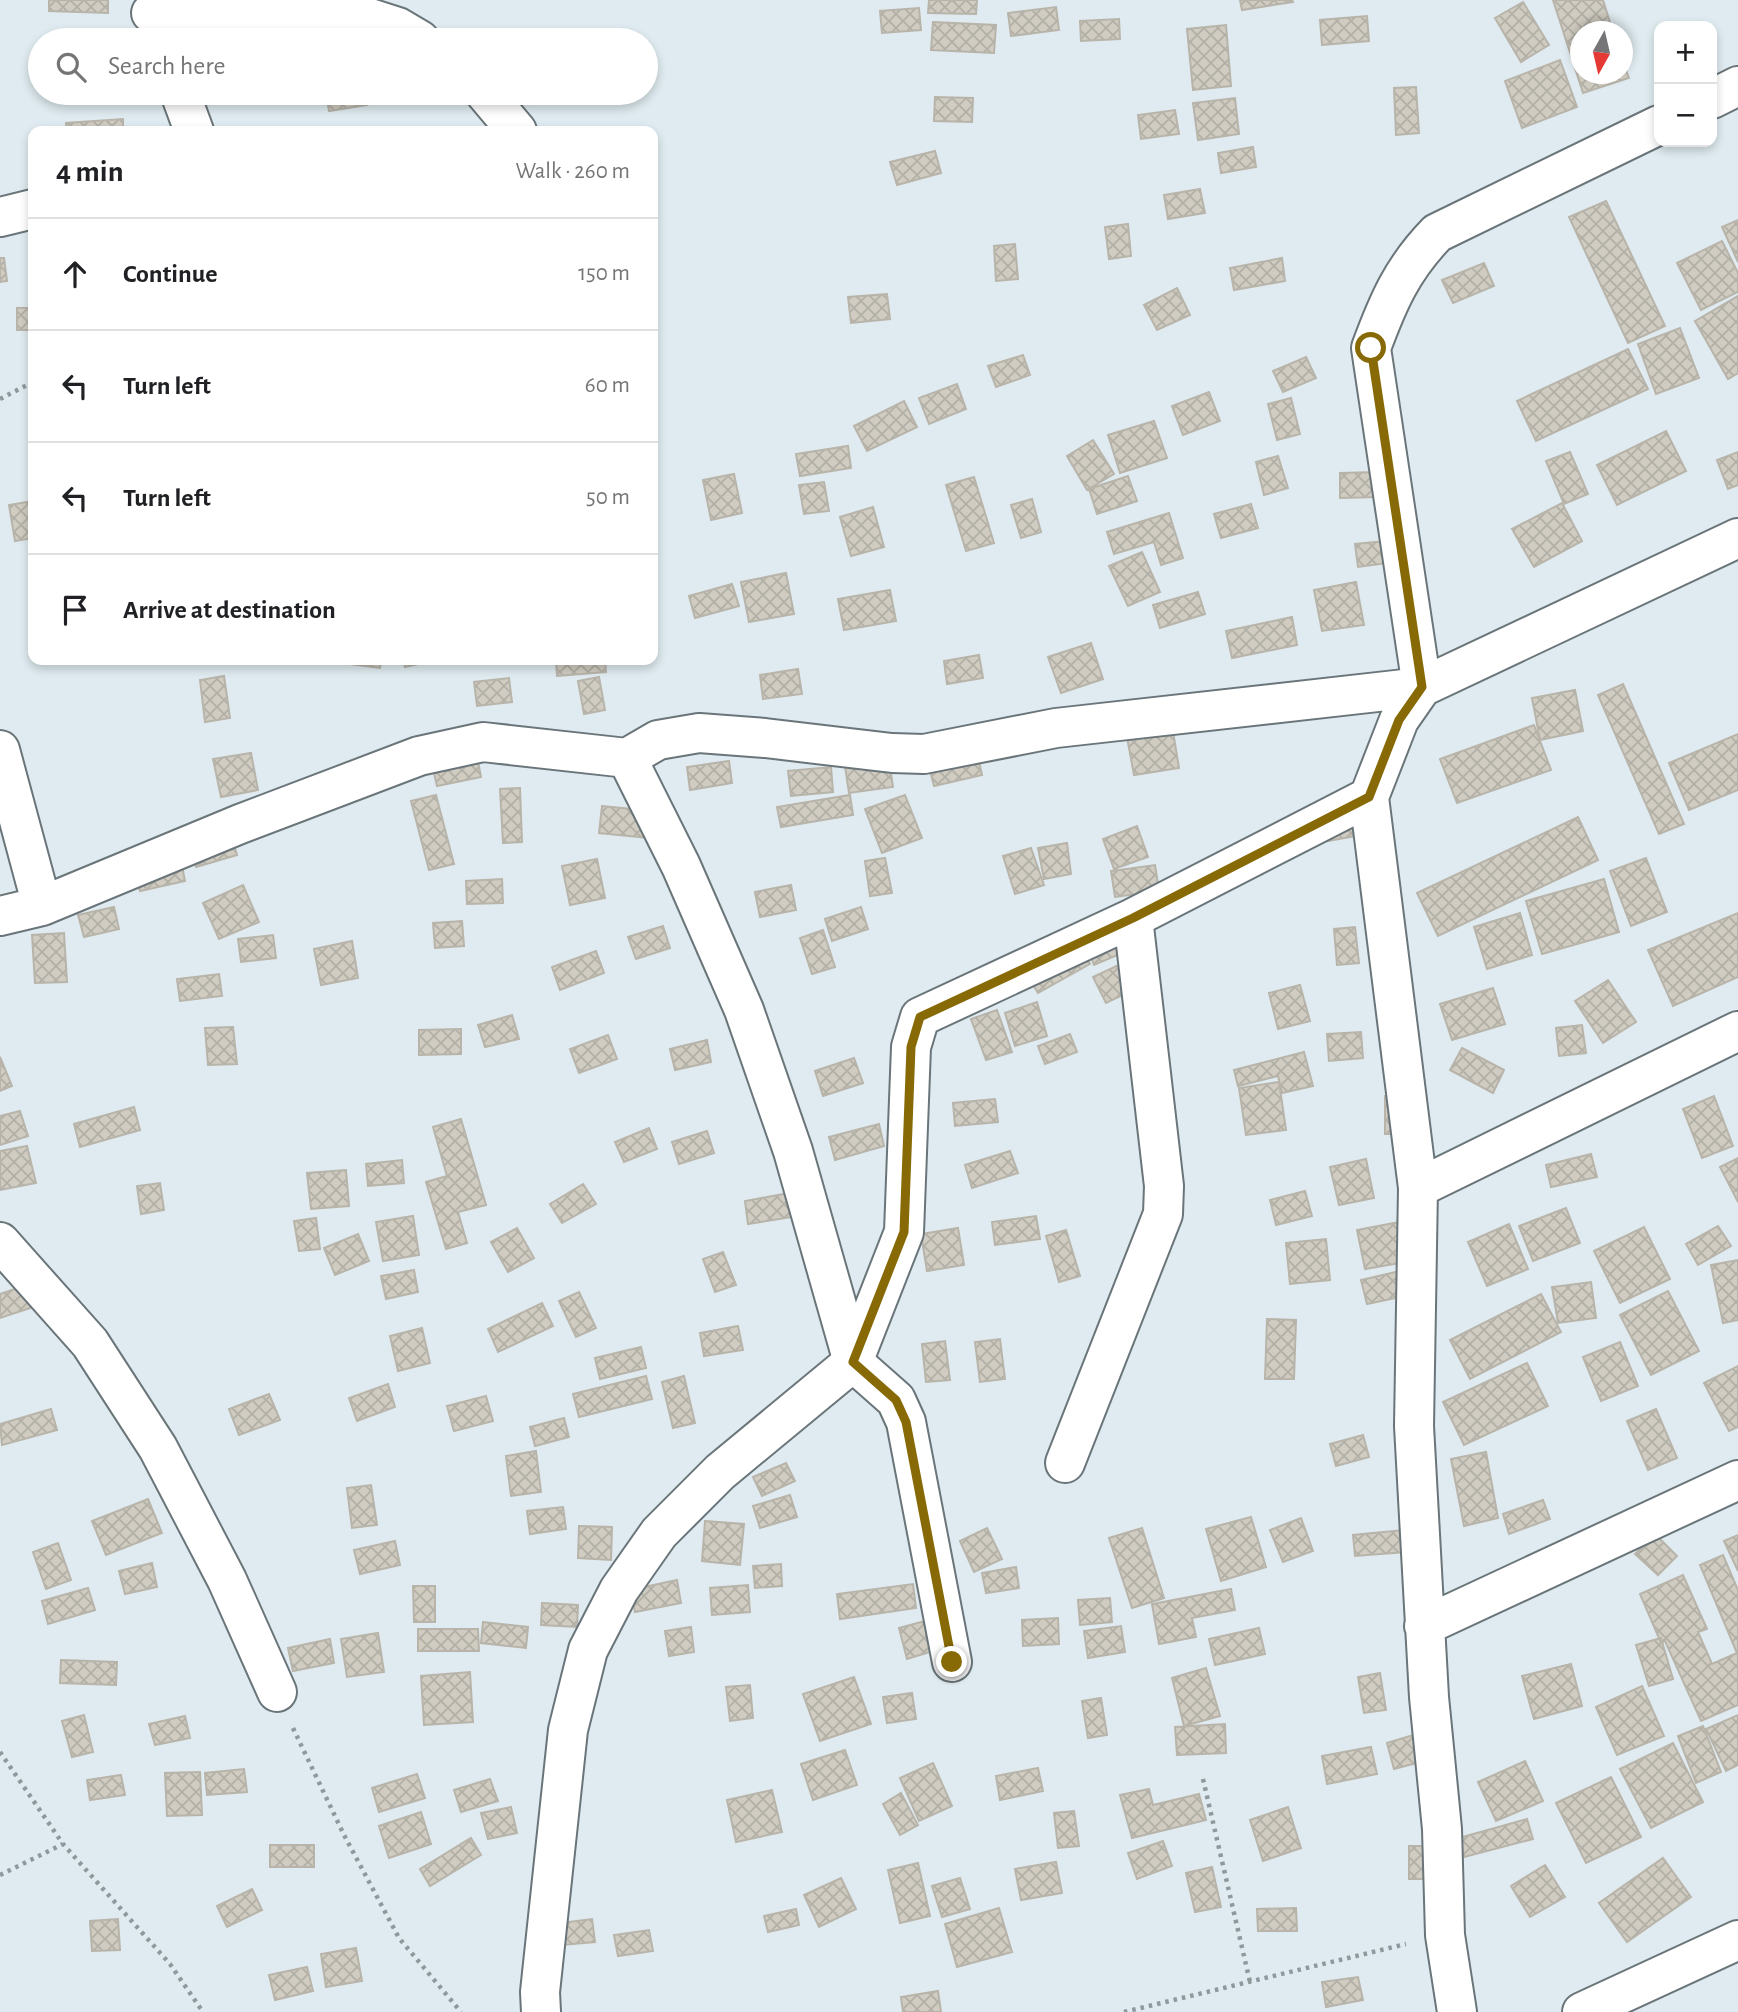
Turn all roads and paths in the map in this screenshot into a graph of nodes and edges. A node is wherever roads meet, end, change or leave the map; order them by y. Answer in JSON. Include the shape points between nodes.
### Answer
{"nodes":[{"id":1,"x":151,"y":18,"type":"edge"},
{"id":2,"x":400,"y":28,"type":"edge"},
{"id":3,"x":1738,"y":86,"type":"edge"},
{"id":4,"x":1717,"y":96,"type":"edge"},
{"id":5,"x":184,"y":105,"type":"edge"},
{"id":6,"x":495,"y":105,"type":"edge"},
{"id":7,"x":192,"y":126,"type":"edge"},
{"id":8,"x":513,"y":126,"type":"edge"},
{"id":9,"x":1654,"y":127,"type":"edge"},
{"id":10,"x":28,"y":210,"type":"edge"},
{"id":11,"x":0,"y":216,"type":"edge"},
{"id":12,"x":28,"y":385,"type":"edge"},
{"id":13,"x":0,"y":400,"type":"edge"},
{"id":14,"x":1738,"y":538,"type":"edge"},
{"id":15,"x":1422,"y":687,"type":"junction"},
{"id":16,"x":0,"y":750,"type":"edge"},
{"id":17,"x":627,"y":758,"type":"junction"},
{"id":18,"x":1369,"y":797,"type":"junction"},
{"id":19,"x":42,"y":905,"type":"junction"},
{"id":20,"x":0,"y":916,"type":"edge"},
{"id":21,"x":1133,"y":918,"type":"junction"},
{"id":22,"x":1738,"y":1031,"type":"edge"},
{"id":23,"x":1418,"y":1188,"type":"junction"},
{"id":24,"x":0,"y":1242,"type":"edge"},
{"id":25,"x":853,"y":1362,"type":"junction"},
{"id":26,"x":1065,"y":1463,"type":"dead end"},
{"id":27,"x":1738,"y":1480,"type":"edge"},
{"id":28,"x":1424,"y":1626,"type":"junction"},
{"id":29,"x":952,"y":1662,"type":"dead end"},
{"id":30,"x":277,"y":1692,"type":"joint"},
{"id":31,"x":0,"y":1752,"type":"edge"},
{"id":32,"x":1203,"y":1779,"type":"dead end"},
{"id":33,"x":63,"y":1844,"type":"junction"},
{"id":34,"x":0,"y":1875,"type":"edge"},
{"id":35,"x":1445,"y":1935,"type":"junction"},
{"id":36,"x":1738,"y":1940,"type":"edge"},
{"id":37,"x":1250,"y":1982,"type":"junction"},
{"id":38,"x":203,"y":2012,"type":"edge"},
{"id":39,"x":461,"y":2012,"type":"edge"},
{"id":40,"x":541,"y":2012,"type":"edge"},
{"id":41,"x":1124,"y":2012,"type":"edge"},
{"id":42,"x":1457,"y":2012,"type":"edge"},
{"id":43,"x":1583,"y":2012,"type":"edge"}],
"edges":[{"from":1,"to":2,"type":"street","via":[[354,13]]},
{"from":3,"to":4,"type":"street"},
{"from":5,"to":7,"type":"street"},
{"from":6,"to":8,"type":"street"},
{"from":9,"to":15,"type":"street","via":[[1437,233],[1412,258],[1391,296],[1371,348]]},
{"from":10,"to":11,"type":"street"},
{"from":12,"to":13,"type":"path"},
{"from":14,"to":15,"type":"street"},
{"from":15,"to":17,"type":"street","via":[[1056,729],[924,754],[699,733],[658,740]]},
{"from":15,"to":18,"type":"street","via":[[1399,720]]},
{"from":16,"to":19,"type":"street"},
{"from":17,"to":19,"type":"street","via":[[483,742],[419,756]]},
{"from":17,"to":25,"type":"street","via":[[744,1010],[793,1151]]},
{"from":18,"to":21,"type":"street"},
{"from":18,"to":23,"type":"street"},
{"from":19,"to":20,"type":"street"},
{"from":21,"to":25,"type":"street","via":[[920,1017],[911,1047],[904,1232]]},
{"from":21,"to":26,"type":"street","via":[[1164,1186],[1163,1214]]},
{"from":22,"to":23,"type":"street"},
{"from":23,"to":28,"type":"street","via":[[1414,1426]]},
{"from":24,"to":30,"type":"street","via":[[90,1343],[158,1448],[227,1580]]},
{"from":25,"to":29,"type":"street","via":[[896,1400],[906,1422]]},
{"from":25,"to":40,"type":"street","via":[[720,1472],[659,1534],[618,1590],[589,1650],[568,1730]]},
{"from":27,"to":28,"type":"street"},
{"from":28,"to":35,"type":"street","via":[[1442,1829]]},
{"from":30,"to":39,"type":"path","via":[[344,1835],[399,1938]]},
{"from":31,"to":33,"type":"path"},
{"from":32,"to":37,"type":"path"},
{"from":33,"to":34,"type":"path"},
{"from":33,"to":38,"type":"path","via":[[170,1964]]},
{"from":35,"to":37,"type":"path"},
{"from":35,"to":42,"type":"street"},
{"from":36,"to":43,"type":"street"},
{"from":37,"to":41,"type":"path"}]}
